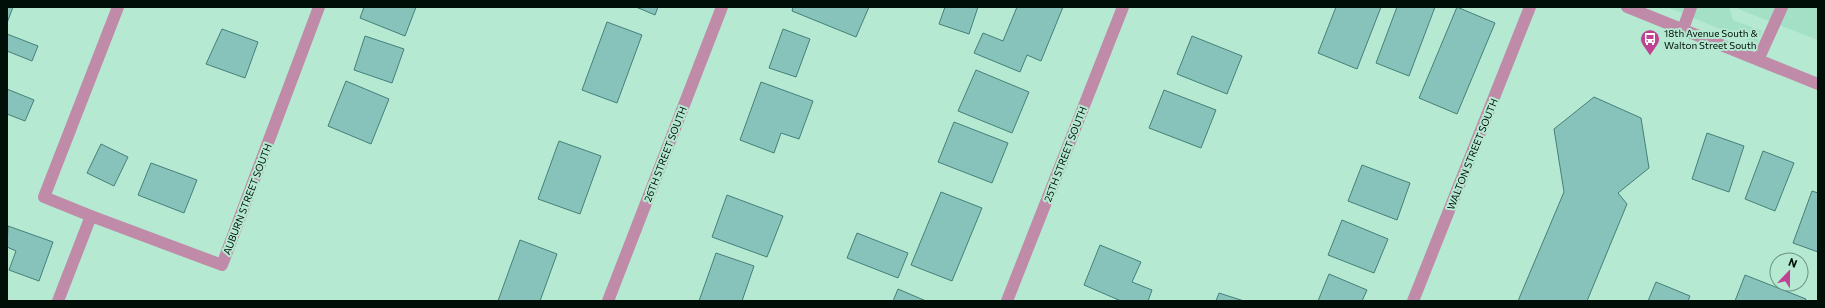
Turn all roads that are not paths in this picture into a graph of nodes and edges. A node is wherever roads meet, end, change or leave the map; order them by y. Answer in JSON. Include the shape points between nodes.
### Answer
{"nodes":[{"id":1,"x":118,"y":7,"type":"edge"},
{"id":2,"x":319,"y":7,"type":"edge"},
{"id":3,"x":722,"y":7,"type":"edge"},
{"id":4,"x":1123,"y":7,"type":"edge"},
{"id":5,"x":1530,"y":7,"type":"edge"},
{"id":6,"x":1628,"y":7,"type":"edge"},
{"id":7,"x":1691,"y":7,"type":"edge"},
{"id":8,"x":1782,"y":7,"type":"edge"},
{"id":9,"x":1683,"y":29,"type":"junction"},
{"id":10,"x":1758,"y":60,"type":"junction"},
{"id":11,"x":1818,"y":84,"type":"edge"},
{"id":12,"x":91,"y":216,"type":"junction"},
{"id":13,"x":58,"y":301,"type":"edge"},
{"id":14,"x":608,"y":301,"type":"edge"},
{"id":15,"x":1007,"y":301,"type":"edge"},
{"id":16,"x":1413,"y":301,"type":"edge"}],
"edges":[{"from":1,"to":12,"type":"street","via":[[44,197]]},
{"from":2,"to":12,"type":"street","name":"AUBURN STREET SOUTH","via":[[222,265]]},
{"from":3,"to":14,"type":"street","name":"26TH STREET SOUTH"},
{"from":4,"to":15,"type":"street","name":"25TH STREET SOUTH"},
{"from":5,"to":16,"type":"street","name":"WALTON STREET SOUTH"},
{"from":6,"to":9,"type":"street"},
{"from":7,"to":9,"type":"street"},
{"from":8,"to":10,"type":"street"},
{"from":9,"to":10,"type":"street"},
{"from":10,"to":11,"type":"street"},
{"from":12,"to":13,"type":"street"}]}
